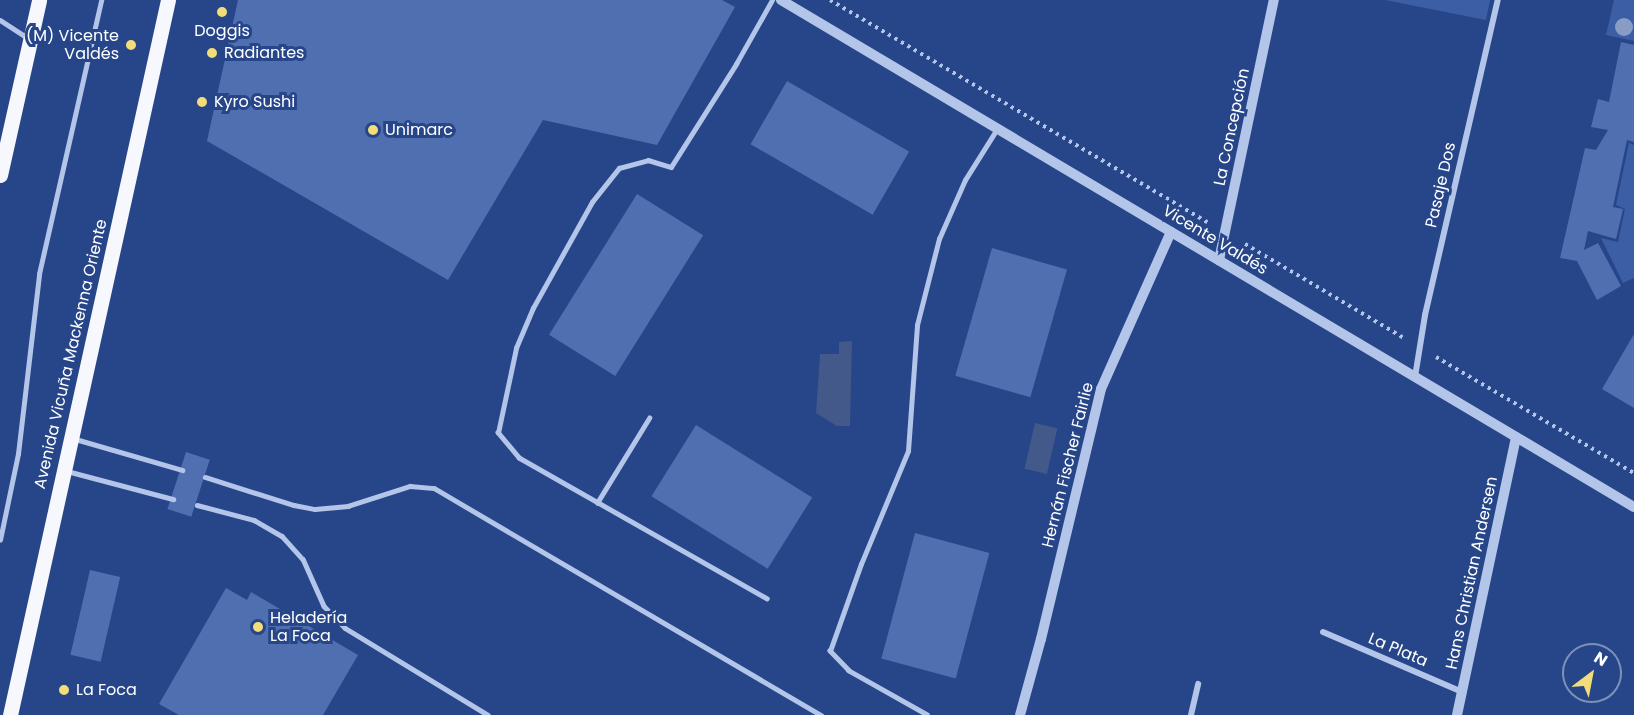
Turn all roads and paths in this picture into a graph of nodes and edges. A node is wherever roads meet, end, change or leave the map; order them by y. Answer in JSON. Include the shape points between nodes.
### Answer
{"nodes":[{"id":1,"x":39,"y":0,"type":"edge"},
{"id":2,"x":101,"y":0,"type":"edge"},
{"id":3,"x":168,"y":0,"type":"edge"},
{"id":4,"x":772,"y":0,"type":"edge"},
{"id":5,"x":781,"y":0,"type":"edge"},
{"id":6,"x":1274,"y":0,"type":"edge"},
{"id":7,"x":1498,"y":0,"type":"edge"},
{"id":8,"x":0,"y":20,"type":"edge"},
{"id":9,"x":30,"y":39,"type":"junction"},
{"id":10,"x":5,"y":127,"type":"edge"},
{"id":11,"x":997,"y":129,"type":"junction"},
{"id":12,"x":0,"y":175,"type":"edge"},
{"id":13,"x":1171,"y":232,"type":"junction"},
{"id":14,"x":1219,"y":260,"type":"junction"},
{"id":15,"x":1415,"y":377,"type":"junction"},
{"id":16,"x":649,"y":418,"type":"dead end"},
{"id":17,"x":1516,"y":437,"type":"junction"},
{"id":18,"x":71,"y":438,"type":"junction"},
{"id":19,"x":64,"y":470,"type":"junction"},
{"id":20,"x":182,"y":470,"type":"dead end"},
{"id":21,"x":205,"y":477,"type":"dead end"},
{"id":22,"x":173,"y":499,"type":"dead end"},
{"id":23,"x":597,"y":503,"type":"junction"},
{"id":24,"x":197,"y":505,"type":"dead end"},
{"id":25,"x":1634,"y":507,"type":"edge"},
{"id":26,"x":0,"y":540,"type":"edge"},
{"id":27,"x":767,"y":599,"type":"dead end"},
{"id":28,"x":1323,"y":632,"type":"dead end"},
{"id":29,"x":1198,"y":684,"type":"dead end"},
{"id":30,"x":1462,"y":692,"type":"junction"},
{"id":31,"x":10,"y":715,"type":"edge"},
{"id":32,"x":488,"y":715,"type":"edge"},
{"id":33,"x":821,"y":715,"type":"edge"},
{"id":34,"x":927,"y":715,"type":"edge"},
{"id":35,"x":1020,"y":715,"type":"edge"},
{"id":36,"x":1191,"y":715,"type":"edge"},
{"id":37,"x":1457,"y":715,"type":"edge"}],
"edges":[{"from":1,"to":9,"type":"main road"},
{"from":2,"to":26,"type":"lane","via":[[41,263],[20,445]]},
{"from":3,"to":18,"type":"main road","name":"Avenida Vicuña Mackenna Oriente"},
{"from":4,"to":23,"type":"lane","via":[[671,167],[648,160],[619,168],[592,202],[533,308],[516,348],[498,433],[519,458]]},
{"from":5,"to":11,"type":"street","name":"Vicente Valdés"},
{"from":6,"to":14,"type":"street","name":"La Concepción"},
{"from":7,"to":15,"type":"street","name":"Pasaje Dos","via":[[1425,315]]},
{"from":8,"to":9,"type":"lane"},
{"from":9,"to":10,"type":"main road"},
{"from":10,"to":12,"type":"main road"},
{"from":11,"to":13,"type":"street","name":"Vicente Valdés"},
{"from":11,"to":34,"type":"lane","via":[[965,180],[939,239],[917,325],[908,451],[830,651],[849,671]]},
{"from":13,"to":14,"type":"street","name":"Vicente Valdés"},
{"from":13,"to":35,"type":"street","name":"Hernán Fischer Fairlie","via":[[1101,389]]},
{"from":14,"to":15,"type":"street","name":"Vicente Valdés"},
{"from":15,"to":17,"type":"street","name":"Vicente Valdés"},
{"from":16,"to":23,"type":"lane"},
{"from":17,"to":25,"type":"street","name":"Vicente Valdés"},
{"from":17,"to":30,"type":"street","name":"Hans Christian Andersen"},
{"from":18,"to":19,"type":"main road","name":"Avenida Vicuña Mackenna Oriente"},
{"from":18,"to":20,"type":"lane"},
{"from":19,"to":22,"type":"lane"},
{"from":19,"to":31,"type":"main road","name":"Avenida Vicuña Mackenna Oriente"},
{"from":21,"to":33,"type":"lane","via":[[315,509],[348,506],[410,486],[434,488]]},
{"from":23,"to":27,"type":"lane"},
{"from":24,"to":32,"type":"lane","via":[[254,520],[282,536],[303,559],[324,606],[345,628]]},
{"from":28,"to":30,"type":"street","name":"La Plata"},
{"from":29,"to":36,"type":"street"},
{"from":30,"to":37,"type":"street","name":"Hans Christian Andersen"}]}
